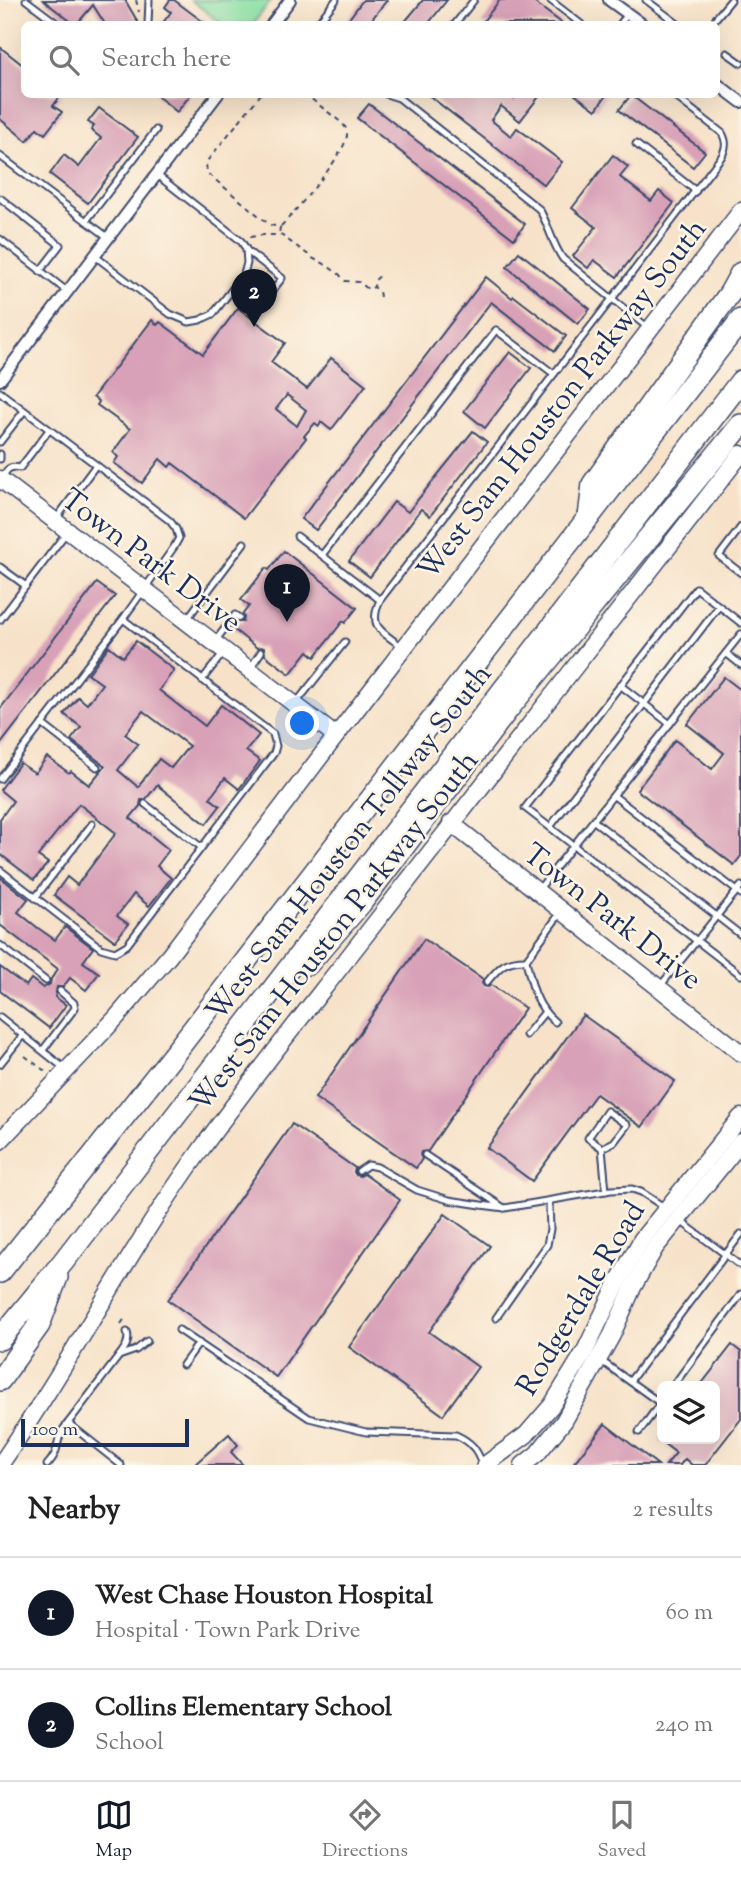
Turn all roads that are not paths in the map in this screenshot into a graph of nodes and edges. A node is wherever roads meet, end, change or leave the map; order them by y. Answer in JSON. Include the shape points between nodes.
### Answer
{"nodes":[{"id":1,"x":26,"y":0,"type":"edge"},
{"id":2,"x":149,"y":0,"type":"edge"},
{"id":3,"x":290,"y":0,"type":"edge"},
{"id":4,"x":336,"y":0,"type":"edge"},
{"id":5,"x":474,"y":0,"type":"edge"},
{"id":6,"x":550,"y":0,"type":"edge"},
{"id":7,"x":609,"y":0,"type":"edge"},
{"id":8,"x":646,"y":0,"type":"edge"},
{"id":9,"x":731,"y":0,"type":"edge"},
{"id":10,"x":628,"y":14,"type":"junction"},
{"id":11,"x":54,"y":21,"type":"edge"},
{"id":12,"x":148,"y":21,"type":"edge"},
{"id":13,"x":274,"y":21,"type":"edge"},
{"id":14,"x":319,"y":21,"type":"edge"},
{"id":15,"x":457,"y":21,"type":"edge"},
{"id":16,"x":577,"y":21,"type":"edge"},
{"id":17,"x":622,"y":21,"type":"edge"},
{"id":18,"x":638,"y":21,"type":"edge"},
{"id":19,"x":674,"y":21,"type":"edge"},
{"id":20,"x":714,"y":21,"type":"edge"},
{"id":21,"x":727,"y":53,"type":"dead end"},
{"id":22,"x":741,"y":63,"type":"edge"},
{"id":23,"x":720,"y":86,"type":"edge"},
{"id":24,"x":215,"y":98,"type":"edge"},
{"id":25,"x":402,"y":98,"type":"edge"},
{"id":26,"x":677,"y":98,"type":"edge"},
{"id":27,"x":741,"y":102,"type":"edge"},
{"id":28,"x":156,"y":130,"type":"dead end"},
{"id":29,"x":636,"y":144,"type":"dead end"},
{"id":30,"x":0,"y":156,"type":"edge"},
{"id":31,"x":157,"y":175,"type":"junction"},
{"id":32,"x":696,"y":191,"type":"junction"},
{"id":33,"x":0,"y":198,"type":"edge"},
{"id":34,"x":741,"y":211,"type":"edge"},
{"id":35,"x":86,"y":221,"type":"junction"},
{"id":36,"x":109,"y":238,"type":"junction"},
{"id":37,"x":0,"y":239,"type":"edge"},
{"id":38,"x":246,"y":249,"type":"junction"},
{"id":39,"x":95,"y":256,"type":"junction"},
{"id":40,"x":40,"y":271,"type":"junction"},
{"id":41,"x":741,"y":273,"type":"edge"},
{"id":42,"x":68,"y":292,"type":"junction"},
{"id":43,"x":612,"y":299,"type":"junction"},
{"id":44,"x":257,"y":311,"type":"dead end"},
{"id":45,"x":741,"y":320,"type":"edge"},
{"id":46,"x":650,"y":329,"type":"junction"},
{"id":47,"x":554,"y":374,"type":"junction"},
{"id":48,"x":0,"y":380,"type":"edge"},
{"id":49,"x":741,"y":381,"type":"edge"},
{"id":50,"x":0,"y":392,"type":"edge"},
{"id":51,"x":24,"y":411,"type":"junction"},
{"id":52,"x":741,"y":425,"type":"edge"},
{"id":53,"x":49,"y":429,"type":"junction"},
{"id":54,"x":0,"y":442,"type":"edge"},
{"id":55,"x":741,"y":454,"type":"edge"},
{"id":56,"x":96,"y":465,"type":"junction"},
{"id":57,"x":0,"y":479,"type":"edge"},
{"id":58,"x":589,"y":517,"type":"junction"},
{"id":59,"x":61,"y":526,"type":"junction"},
{"id":60,"x":741,"y":527,"type":"edge"},
{"id":61,"x":297,"y":536,"type":"dead end"},
{"id":62,"x":244,"y":543,"type":"dead end"},
{"id":63,"x":322,"y":555,"type":"junction"},
{"id":64,"x":0,"y":567,"type":"edge"},
{"id":65,"x":741,"y":573,"type":"edge"},
{"id":66,"x":26,"y":586,"type":"junction"},
{"id":67,"x":145,"y":590,"type":"junction"},
{"id":68,"x":380,"y":600,"type":"junction"},
{"id":69,"x":719,"y":606,"type":"junction"},
{"id":70,"x":239,"y":618,"type":"dead end"},
{"id":71,"x":123,"y":619,"type":"junction"},
{"id":72,"x":0,"y":620,"type":"edge"},
{"id":73,"x":185,"y":621,"type":"junction"},
{"id":74,"x":741,"y":623,"type":"edge"},
{"id":75,"x":741,"y":634,"type":"edge"},
{"id":76,"x":345,"y":642,"type":"dead end"},
{"id":77,"x":219,"y":647,"type":"junction"},
{"id":78,"x":403,"y":648,"type":"junction"},
{"id":79,"x":261,"y":652,"type":"dead end"},
{"id":80,"x":726,"y":653,"type":"junction"},
{"id":81,"x":741,"y":665,"type":"edge"},
{"id":82,"x":249,"y":669,"type":"junction"},
{"id":83,"x":202,"y":680,"type":"junction"},
{"id":84,"x":620,"y":685,"type":"junction"},
{"id":85,"x":295,"y":704,"type":"junction"},
{"id":86,"x":644,"y":704,"type":"junction"},
{"id":87,"x":42,"y":724,"type":"junction"},
{"id":88,"x":670,"y":724,"type":"junction"},
{"id":89,"x":336,"y":736,"type":"junction"},
{"id":90,"x":97,"y":767,"type":"dead end"},
{"id":91,"x":0,"y":779,"type":"edge"},
{"id":92,"x":614,"y":796,"type":"junction"},
{"id":93,"x":145,"y":804,"type":"dead end"},
{"id":94,"x":594,"y":821,"type":"junction"},
{"id":95,"x":451,"y":823,"type":"junction"},
{"id":96,"x":92,"y":824,"type":"dead end"},
{"id":97,"x":550,"y":827,"type":"junction"},
{"id":98,"x":574,"y":845,"type":"junction"},
{"id":99,"x":201,"y":847,"type":"junction"},
{"id":100,"x":0,"y":870,"type":"edge"},
{"id":101,"x":740,"y":890,"type":"edge"},
{"id":102,"x":537,"y":891,"type":"junction"},
{"id":103,"x":35,"y":898,"type":"junction"},
{"id":104,"x":562,"y":911,"type":"junction"},
{"id":105,"x":717,"y":916,"type":"junction"},
{"id":106,"x":741,"y":935,"type":"edge"},
{"id":107,"x":696,"y":940,"type":"junction"},
{"id":108,"x":0,"y":945,"type":"edge"},
{"id":109,"x":526,"y":960,"type":"junction"},
{"id":110,"x":741,"y":975,"type":"edge"},
{"id":111,"x":46,"y":981,"type":"dead end"},
{"id":112,"x":487,"y":982,"type":"dead end"},
{"id":113,"x":659,"y":988,"type":"junction"},
{"id":114,"x":60,"y":991,"type":"dead end"},
{"id":115,"x":544,"y":1013,"type":"junction"},
{"id":116,"x":0,"y":1017,"type":"edge"},
{"id":117,"x":555,"y":1022,"type":"dead end"},
{"id":118,"x":23,"y":1035,"type":"junction"},
{"id":119,"x":526,"y":1035,"type":"dead end"},
{"id":120,"x":43,"y":1050,"type":"junction"},
{"id":121,"x":741,"y":1053,"type":"edge"},
{"id":122,"x":0,"y":1064,"type":"edge"},
{"id":123,"x":67,"y":1070,"type":"junction"},
{"id":124,"x":741,"y":1117,"type":"edge"},
{"id":125,"x":160,"y":1135,"type":"junction"},
{"id":126,"x":1,"y":1139,"type":"edge"},
{"id":127,"x":741,"y":1142,"type":"edge"},
{"id":128,"x":602,"y":1148,"type":"junction"},
{"id":129,"x":425,"y":1155,"type":"dead end"},
{"id":130,"x":359,"y":1171,"type":"dead end"},
{"id":131,"x":607,"y":1191,"type":"junction"},
{"id":132,"x":549,"y":1201,"type":"junction"},
{"id":133,"x":505,"y":1208,"type":"junction"},
{"id":134,"x":672,"y":1214,"type":"junction"},
{"id":135,"x":741,"y":1234,"type":"edge"},
{"id":136,"x":726,"y":1255,"type":"junction"},
{"id":137,"x":63,"y":1262,"type":"junction"},
{"id":138,"x":741,"y":1266,"type":"edge"},
{"id":139,"x":1,"y":1269,"type":"edge"},
{"id":140,"x":741,"y":1294,"type":"edge"},
{"id":141,"x":496,"y":1318,"type":"dead end"},
{"id":142,"x":179,"y":1330,"type":"dead end"},
{"id":143,"x":127,"y":1332,"type":"dead end"},
{"id":144,"x":0,"y":1339,"type":"edge"},
{"id":145,"x":147,"y":1341,"type":"dead end"},
{"id":146,"x":199,"y":1343,"type":"junction"},
{"id":147,"x":592,"y":1355,"type":"junction"},
{"id":148,"x":119,"y":1356,"type":"junction"},
{"id":149,"x":183,"y":1365,"type":"dead end"},
{"id":150,"x":0,"y":1380,"type":"edge"},
{"id":151,"x":630,"y":1381,"type":"junction"},
{"id":152,"x":677,"y":1381,"type":"edge"},
{"id":153,"x":657,"y":1399,"type":"edge"},
{"id":154,"x":657,"y":1407,"type":"edge"},
{"id":155,"x":68,"y":1423,"type":"junction"},
{"id":156,"x":639,"y":1432,"type":"dead end"},
{"id":157,"x":0,"y":1465,"type":"edge"},
{"id":158,"x":47,"y":1465,"type":"edge"},
{"id":159,"x":121,"y":1465,"type":"edge"},
{"id":160,"x":483,"y":1465,"type":"edge"},
{"id":161,"x":523,"y":1465,"type":"edge"}],
"edges":[{"from":1,"to":11,"type":"lane"},
{"from":2,"to":12,"type":"lane"},
{"from":3,"to":13,"type":"street"},
{"from":4,"to":14,"type":"lane"},
{"from":5,"to":15,"type":"lane"},
{"from":6,"to":16,"type":"lane"},
{"from":7,"to":10,"type":"street"},
{"from":8,"to":19,"type":"lane"},
{"from":9,"to":20,"type":"lane"},
{"from":10,"to":17,"type":"lane"},
{"from":10,"to":18,"type":"street"},
{"from":21,"to":22,"type":"lane"},
{"from":23,"to":27,"type":"street"},
{"from":24,"to":31,"type":"street"},
{"from":25,"to":43,"type":"lane","via":[[539,209],[563,260]]},
{"from":26,"to":32,"type":"lane","via":[[726,140],[722,156]]},
{"from":28,"to":35,"type":"lane"},
{"from":29,"to":32,"type":"lane"},
{"from":30,"to":35,"type":"lane"},
{"from":31,"to":36,"type":"street"},
{"from":31,"to":38,"type":"lane"},
{"from":32,"to":43,"type":"lane"},
{"from":33,"to":40,"type":"lane","via":[[61,245]]},
{"from":34,"to":46,"type":"main road","name":"West Sam Houston Parkway South"},
{"from":35,"to":36,"type":"lane"},
{"from":36,"to":39,"type":"street"},
{"from":37,"to":40,"type":"lane"},
{"from":38,"to":39,"type":"lane","via":[[244,274],[213,314],[189,322],[170,314]]},
{"from":38,"to":44,"type":"lane","via":[[282,278]]},
{"from":39,"to":42,"type":"street"},
{"from":40,"to":42,"type":"lane"},
{"from":41,"to":58,"type":"highway","via":[[593,484]]},
{"from":42,"to":48,"type":"street"},
{"from":43,"to":46,"type":"lane"},
{"from":43,"to":47,"type":"lane"},
{"from":45,"to":58,"type":"highway","name":"West Sam Houston Tollway South"},
{"from":46,"to":78,"type":"main road","name":"West Sam Houston Parkway South"},
{"from":47,"to":63,"type":"lane","via":[[496,330]]},
{"from":47,"to":68,"type":"lane"},
{"from":49,"to":125,"type":"highway","name":"West Sam Houston Tollway South"},
{"from":50,"to":51,"type":"lane"},
{"from":51,"to":53,"type":"lane"},
{"from":51,"to":54,"type":"lane"},
{"from":52,"to":125,"type":"highway","via":[[508,709],[361,903]]},
{"from":53,"to":56,"type":"lane"},
{"from":53,"to":57,"type":"lane","via":[[20,468],[9,468]]},
{"from":55,"to":95,"type":"main road","name":"West Sam Houston Parkway South"},
{"from":56,"to":59,"type":"lane"},
{"from":56,"to":67,"type":"lane","via":[[176,529],[179,538]]},
{"from":57,"to":59,"type":"main road","name":"Town Park Drive"},
{"from":58,"to":139,"type":"highway","name":"West Sam Houston Tollway South","via":[[177,1050]]},
{"from":59,"to":66,"type":"lane"},
{"from":59,"to":67,"type":"main road","name":"Town Park Drive"},
{"from":60,"to":65,"type":"lane","via":[[719,556]]},
{"from":61,"to":63,"type":"lane"},
{"from":62,"to":73,"type":"lane"},
{"from":63,"to":68,"type":"lane"},
{"from":64,"to":66,"type":"lane"},
{"from":66,"to":72,"type":"lane"},
{"from":67,"to":71,"type":"lane"},
{"from":67,"to":73,"type":"main road","name":"Town Park Drive"},
{"from":68,"to":78,"type":"lane","via":[[376,626]]},
{"from":69,"to":74,"type":"lane"},
{"from":69,"to":84,"type":"lane","via":[[696,587]]},
{"from":69,"to":86,"type":"lane"},
{"from":70,"to":77,"type":"lane","via":[[235,615]]},
{"from":71,"to":83,"type":"lane"},
{"from":71,"to":87,"type":"lane"},
{"from":73,"to":77,"type":"main road","name":"Town Park Drive"},
{"from":75,"to":80,"type":"lane"},
{"from":76,"to":85,"type":"lane"},
{"from":77,"to":82,"type":"main road","name":"Town Park Drive"},
{"from":77,"to":83,"type":"lane"},
{"from":78,"to":89,"type":"main road","name":"West Sam Houston Parkway South"},
{"from":79,"to":82,"type":"lane"},
{"from":80,"to":81,"type":"lane"},
{"from":80,"to":88,"type":"lane"},
{"from":82,"to":85,"type":"main road","name":"Town Park Drive"},
{"from":83,"to":99,"type":"lane","via":[[273,734],[276,746]]},
{"from":84,"to":86,"type":"lane"},
{"from":84,"to":97,"type":"lane","via":[[526,808]]},
{"from":85,"to":89,"type":"main road","name":"Town Park Drive"},
{"from":86,"to":88,"type":"lane"},
{"from":86,"to":97,"type":"lane"},
{"from":87,"to":90,"type":"lane"},
{"from":87,"to":91,"type":"lane"},
{"from":88,"to":92,"type":"lane"},
{"from":89,"to":123,"type":"main road","name":"West Sam Houston Parkway South","via":[[169,956]]},
{"from":92,"to":94,"type":"lane"},
{"from":92,"to":101,"type":"lane"},
{"from":93,"to":99,"type":"lane"},
{"from":94,"to":98,"type":"lane"},
{"from":94,"to":105,"type":"lane"},
{"from":95,"to":102,"type":"main road","name":"Town Park Drive"},
{"from":95,"to":157,"type":"main road","name":"West Sam Houston Parkway South","via":[[167,1197]]},
{"from":96,"to":103,"type":"lane"},
{"from":97,"to":98,"type":"lane"},
{"from":98,"to":102,"type":"lane"},
{"from":98,"to":107,"type":"lane"},
{"from":99,"to":103,"type":"lane","via":[[127,945],[115,952],[101,948]]},
{"from":100,"to":103,"type":"lane"},
{"from":101,"to":105,"type":"lane"},
{"from":102,"to":104,"type":"main road","name":"Town Park Drive"},
{"from":104,"to":109,"type":"lane"},
{"from":104,"to":113,"type":"main road","name":"Town Park Drive"},
{"from":105,"to":106,"type":"lane"},
{"from":105,"to":107,"type":"lane"},
{"from":107,"to":110,"type":"lane"},
{"from":107,"to":113,"type":"lane"},
{"from":108,"to":111,"type":"lane"},
{"from":109,"to":112,"type":"lane","via":[[500,966]]},
{"from":109,"to":115,"type":"lane"},
{"from":113,"to":121,"type":"main road","name":"Town Park Drive"},
{"from":114,"to":120,"type":"lane","via":[[75,1008]]},
{"from":115,"to":117,"type":"lane"},
{"from":115,"to":119,"type":"lane"},
{"from":116,"to":118,"type":"lane"},
{"from":118,"to":120,"type":"lane"},
{"from":118,"to":122,"type":"lane"},
{"from":120,"to":123,"type":"lane"},
{"from":123,"to":126,"type":"main road","name":"West Sam Houston Parkway South"},
{"from":124,"to":134,"type":"main road","name":"Rodgerdale Road"},
{"from":125,"to":137,"type":"highway","name":"West Sam Houston Tollway South"},
{"from":127,"to":134,"type":"main road","name":"Rodgerdale Road"},
{"from":128,"to":128,"type":"lane","via":[[588,1138],[607,1111],[627,1125],[614,1142]]},
{"from":128,"to":131,"type":"lane"},
{"from":129,"to":133,"type":"lane"},
{"from":130,"to":133,"type":"lane","via":[[368,1164],[417,1190]]},
{"from":131,"to":132,"type":"lane"},
{"from":131,"to":134,"type":"lane","via":[[641,1192]]},
{"from":132,"to":133,"type":"lane"},
{"from":132,"to":141,"type":"lane","via":[[547,1245]]},
{"from":134,"to":136,"type":"lane"},
{"from":134,"to":147,"type":"main road","name":"Rodgerdale Road","via":[[636,1249],[597,1327]]},
{"from":135,"to":136,"type":"lane"},
{"from":136,"to":138,"type":"lane"},
{"from":136,"to":151,"type":"lane"},
{"from":137,"to":144,"type":"highway","name":"West Sam Houston Tollway South"},
{"from":137,"to":150,"type":"highway","via":[[39,1325]]},
{"from":140,"to":152,"type":"lane"},
{"from":142,"to":146,"type":"lane"},
{"from":143,"to":148,"type":"lane","via":[[127,1344]]},
{"from":145,"to":148,"type":"lane"},
{"from":146,"to":149,"type":"lane"},
{"from":146,"to":160,"type":"lane","via":[[309,1418],[366,1432],[456,1435],[478,1452]]},
{"from":147,"to":151,"type":"lane"},
{"from":147,"to":160,"type":"main road","name":"Rodgerdale Road","via":[[526,1435]]},
{"from":147,"to":161,"type":"main road","name":"Rodgerdale Road","via":[[564,1421]]},
{"from":148,"to":155,"type":"lane"},
{"from":151,"to":153,"type":"lane"},
{"from":154,"to":156,"type":"lane"},
{"from":155,"to":158,"type":"lane","via":[[59,1436],[55,1457]]},
{"from":155,"to":159,"type":"lane"}]}
